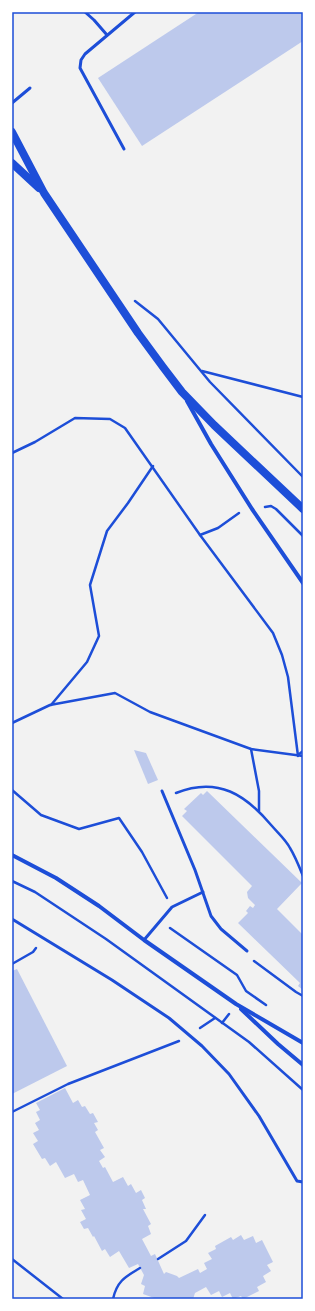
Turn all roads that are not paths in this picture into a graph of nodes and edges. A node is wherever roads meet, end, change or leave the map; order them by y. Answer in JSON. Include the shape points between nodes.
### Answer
{"nodes":[{"id":1,"x":85,"y":12,"type":"edge"},
{"id":2,"x":135,"y":12,"type":"edge"},
{"id":3,"x":107,"y":35,"type":"junction"},
{"id":4,"x":30,"y":88,"type":"dead end"},
{"id":5,"x":12,"y":103,"type":"edge"},
{"id":6,"x":12,"y":132,"type":"edge"},
{"id":7,"x":124,"y":148,"type":"dead end"},
{"id":8,"x":12,"y":163,"type":"edge"},
{"id":9,"x":44,"y":193,"type":"junction"},
{"id":10,"x":182,"y":392,"type":"junction"},
{"id":11,"x":303,"y":509,"type":"edge"},
{"id":12,"x":303,"y":583,"type":"edge"},
{"id":13,"x":162,"y":791,"type":"dead end"},
{"id":14,"x":12,"y":855,"type":"edge"},
{"id":15,"x":203,"y":892,"type":"junction"},
{"id":16,"x":12,"y":919,"type":"edge"},
{"id":17,"x":144,"y":940,"type":"junction"},
{"id":18,"x":247,"y":951,"type":"road end"},
{"id":19,"x":236,"y":1004,"type":"junction"},
{"id":20,"x":303,"y":1043,"type":"edge"},
{"id":21,"x":303,"y":1065,"type":"edge"},
{"id":22,"x":303,"y":1182,"type":"edge"}],
"edges":[{"from":1,"to":3,"type":"lane"},
{"from":2,"to":3,"type":"lane"},
{"from":3,"to":7,"type":"lane","via":[[85,54],[80,68]]},
{"from":4,"to":5,"type":"lane"},
{"from":6,"to":9,"type":"main road"},
{"from":8,"to":9,"type":"main road"},
{"from":9,"to":10,"type":"main road","via":[[138,333]]},
{"from":10,"to":11,"type":"main road"},
{"from":10,"to":12,"type":"street","via":[[215,451]]},
{"from":13,"to":15,"type":"lane"},
{"from":14,"to":17,"type":"street","via":[[56,878]]},
{"from":15,"to":17,"type":"lane","via":[[172,907]]},
{"from":15,"to":18,"type":"lane","via":[[211,916],[221,929]]},
{"from":16,"to":22,"type":"lane","via":[[112,980],[191,1036],[229,1074],[259,1116],[297,1181]]},
{"from":17,"to":19,"type":"street"},
{"from":19,"to":20,"type":"street"},
{"from":19,"to":21,"type":"street"}]}
